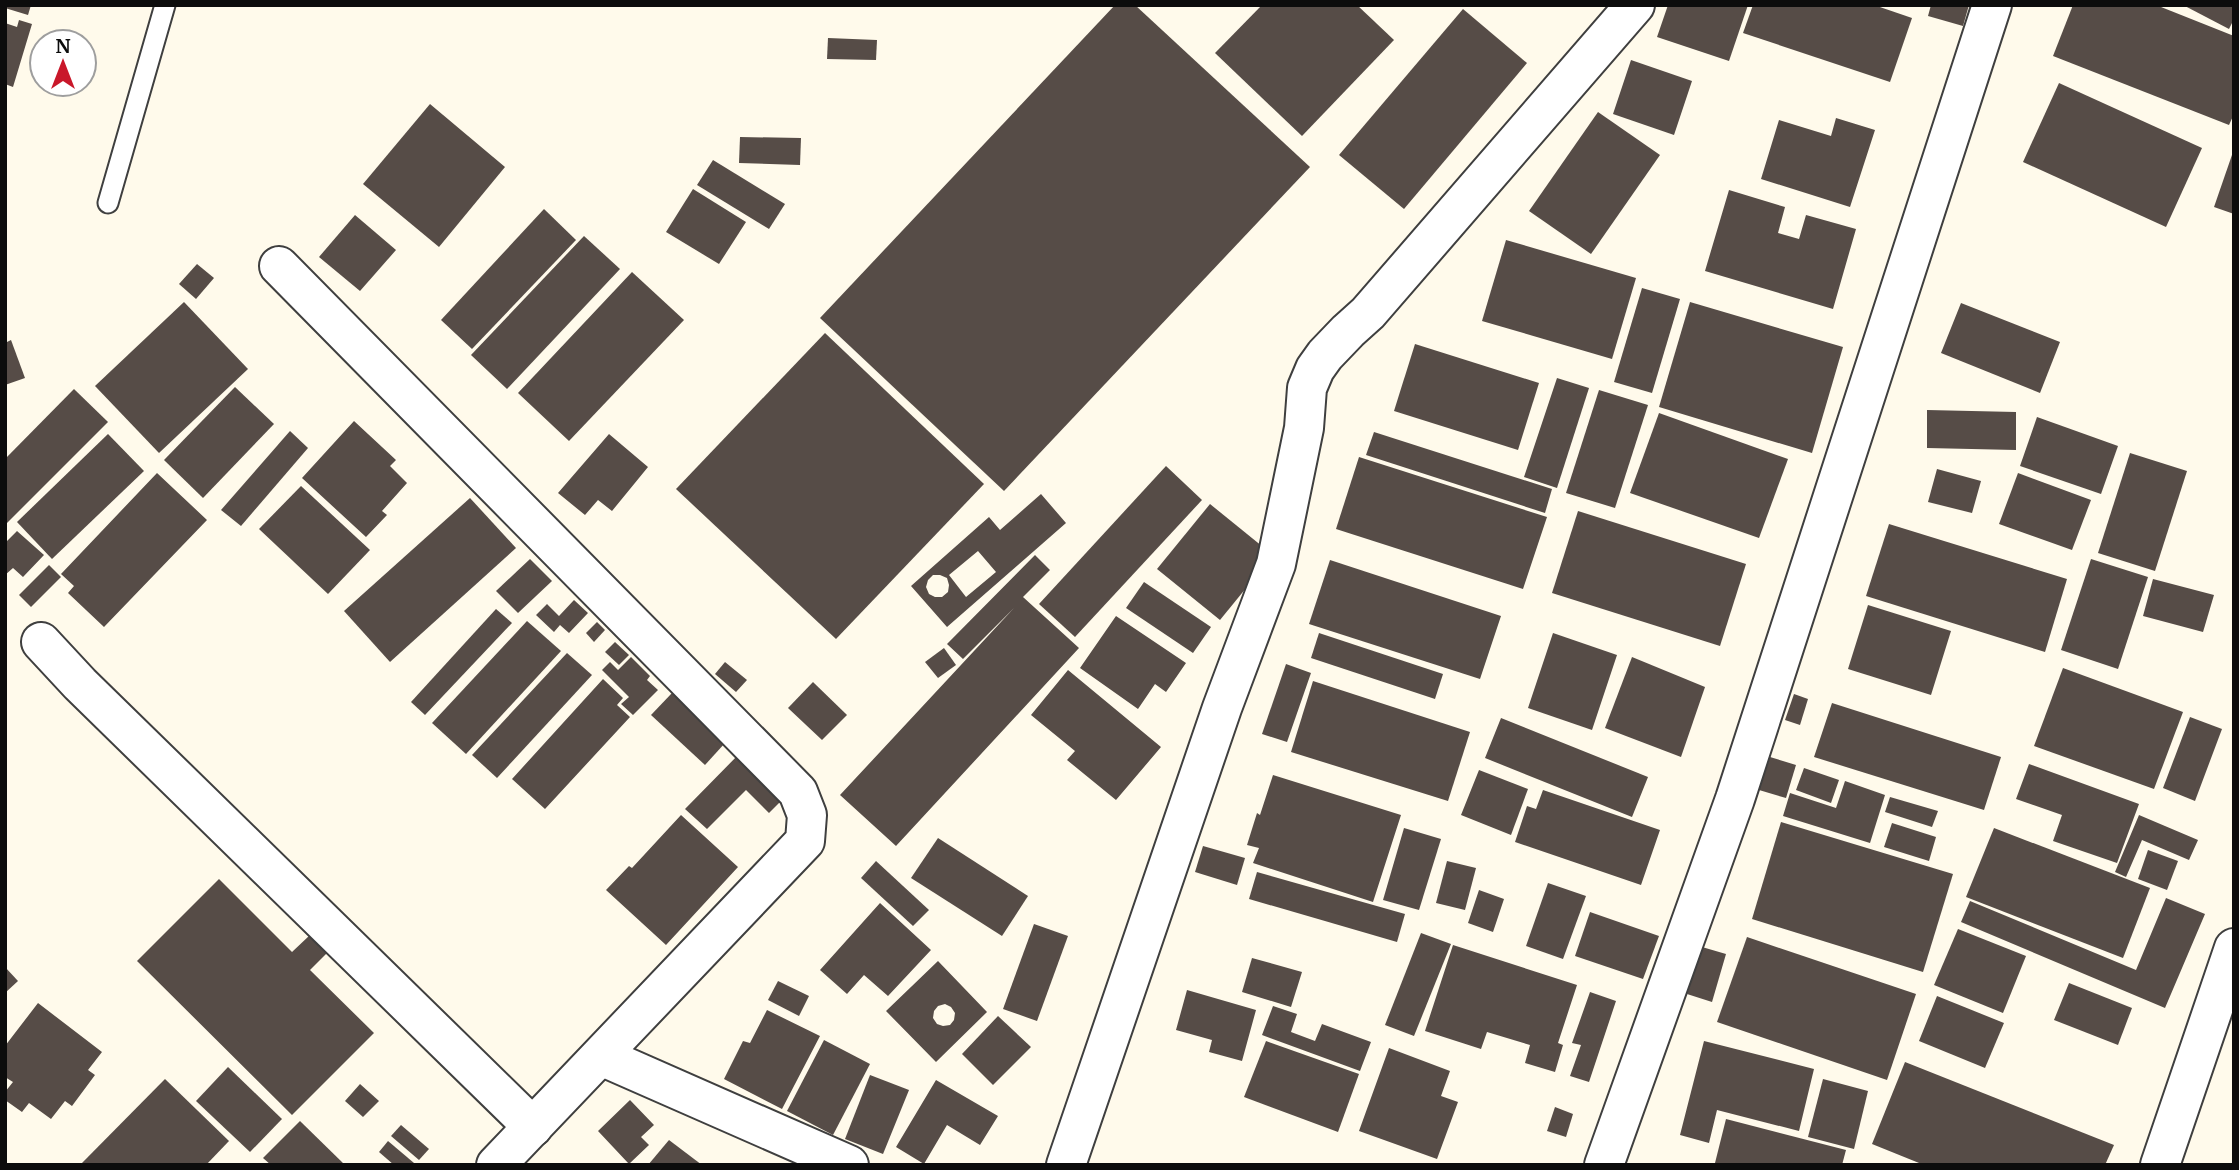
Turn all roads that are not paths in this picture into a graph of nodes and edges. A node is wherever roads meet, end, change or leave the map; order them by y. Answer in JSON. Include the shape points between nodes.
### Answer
{"nodes":[{"id":1,"x":165,"y":5,"type":"edge"},
{"id":2,"x":1635,"y":5,"type":"edge"},
{"id":3,"x":1993,"y":5,"type":"edge"},
{"id":4,"x":108,"y":203,"type":"dead end"},
{"id":5,"x":279,"y":266,"type":"dead end"},
{"id":6,"x":41,"y":642,"type":"dead end"},
{"id":7,"x":2234,"y":948,"type":"edge"},
{"id":8,"x":600,"y":1056,"type":"junction"},
{"id":9,"x":533,"y":1128,"type":"junction"},
{"id":10,"x":496,"y":1165,"type":"edge"},
{"id":11,"x":849,"y":1165,"type":"edge"},
{"id":12,"x":1066,"y":1165,"type":"edge"},
{"id":13,"x":1604,"y":1165,"type":"edge"},
{"id":14,"x":2160,"y":1165,"type":"edge"}],
"edges":[{"from":1,"to":4,"type":"lane"},
{"from":2,"to":12,"type":"street","via":[[1315,369],[1307,388],[1304,428],[1276,564]]},
{"from":3,"to":13,"type":"street","via":[[1735,799]]},
{"from":5,"to":8,"type":"street","via":[[798,792],[807,814],[805,841]]},
{"from":6,"to":9,"type":"street"},
{"from":7,"to":14,"type":"street"},
{"from":8,"to":9,"type":"street"},
{"from":8,"to":11,"type":"street"},
{"from":9,"to":10,"type":"street"}]}
